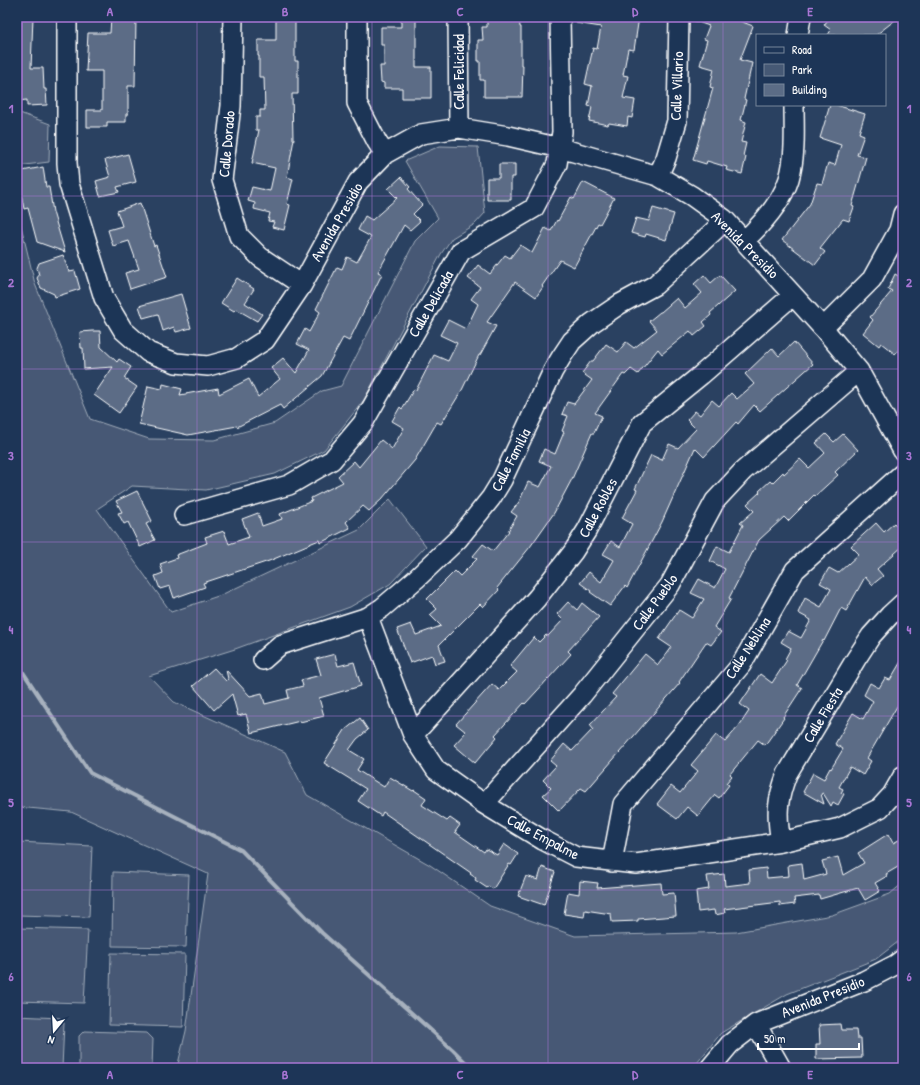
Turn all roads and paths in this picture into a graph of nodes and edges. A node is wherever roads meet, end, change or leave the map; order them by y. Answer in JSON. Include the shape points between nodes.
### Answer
{"nodes":[{"id":1,"x":66,"y":17,"type":"edge"},
{"id":2,"x":233,"y":17,"type":"edge"},
{"id":3,"x":357,"y":17,"type":"edge"},
{"id":4,"x":458,"y":17,"type":"edge"},
{"id":5,"x":560,"y":17,"type":"edge"},
{"id":6,"x":679,"y":17,"type":"edge"},
{"id":7,"x":801,"y":17,"type":"edge"},
{"id":8,"x":798,"y":34,"type":"edge"},
{"id":9,"x":794,"y":106,"type":"edge"},
{"id":10,"x":460,"y":128,"type":"junction"},
{"id":11,"x":560,"y":148,"type":"junction"},
{"id":12,"x":385,"y":154,"type":"junction"},
{"id":13,"x":658,"y":176,"type":"junction"},
{"id":14,"x":903,"y":214,"type":"edge"},
{"id":15,"x":724,"y":219,"type":"junction"},
{"id":16,"x":744,"y":241,"type":"junction"},
{"id":17,"x":302,"y":285,"type":"junction"},
{"id":18,"x":793,"y":295,"type":"junction"},
{"id":19,"x":823,"y":328,"type":"junction"},
{"id":20,"x":859,"y":371,"type":"junction"},
{"id":21,"x":896,"y":420,"type":"edge"},
{"id":22,"x":903,"y":451,"type":"edge"},
{"id":23,"x":903,"y":473,"type":"edge"},
{"id":24,"x":184,"y":515,"type":"dead end"},
{"id":25,"x":903,"y":602,"type":"edge"},
{"id":26,"x":368,"y":616,"type":"junction"},
{"id":27,"x":263,"y":660,"type":"dead end"},
{"id":28,"x":413,"y":735,"type":"junction"},
{"id":29,"x":903,"y":776,"type":"edge"},
{"id":30,"x":484,"y":804,"type":"junction"},
{"id":31,"x":781,"y":842,"type":"junction"},
{"id":32,"x":612,"y":862,"type":"junction"},
{"id":33,"x":903,"y":959,"type":"edge"},
{"id":34,"x":756,"y":1024,"type":"junction"},
{"id":35,"x":710,"y":1068,"type":"edge"},
{"id":36,"x":781,"y":1068,"type":"edge"}],
"edges":[{"from":1,"to":17,"type":"street","name":"Avenida Presidio","via":[[69,184],[104,298],[123,330],[148,352],[176,363],[208,366],[237,358],[265,340]]},
{"from":2,"to":17,"type":"street","name":"Calle Dorado","via":[[231,106],[222,180],[239,236],[260,257]]},
{"from":3,"to":12,"type":"street","via":[[357,103]]},
{"from":4,"to":10,"type":"street","name":"Calle Felicidad"},
{"from":5,"to":11,"type":"street","name":"Calle Delicada"},
{"from":6,"to":13,"type":"street","name":"Calle Villario","via":[[677,121]]},
{"from":7,"to":8,"type":"street"},
{"from":9,"to":16,"type":"street","via":[[793,154],[788,180],[776,204]]},
{"from":10,"to":11,"type":"street","name":"Avenida Presidio"},
{"from":10,"to":12,"type":"street","name":"Avenida Presidio","via":[[421,134]]},
{"from":11,"to":13,"type":"street","name":"Avenida Presidio"},
{"from":11,"to":24,"type":"street","name":"Calle Delicada","via":[[558,164],[534,208],[461,251],[363,423],[332,460],[289,485]]},
{"from":12,"to":17,"type":"street","name":"Avenida Presidio","via":[[358,182]]},
{"from":13,"to":15,"type":"street","name":"Avenida Presidio"},
{"from":14,"to":19,"type":"street","via":[[899,230],[872,279]]},
{"from":15,"to":16,"type":"street","name":"Avenida Presidio"},
{"from":15,"to":26,"type":"street","name":"Calle Familia","via":[[655,285],[620,304],[572,341],[553,371],[491,498],[458,539],[382,608]]},
{"from":16,"to":18,"type":"street","name":"Avenida Presidio"},
{"from":18,"to":19,"type":"street","name":"Avenida Presidio"},
{"from":18,"to":28,"type":"street","name":"Calle Robles","via":[[642,423],[573,552],[538,598]]},
{"from":19,"to":20,"type":"street","name":"Avenida Presidio"},
{"from":20,"to":21,"type":"street","name":"Avenida Presidio"},
{"from":20,"to":30,"type":"street","name":"Calle Pueblo","via":[[743,471],[715,501],[670,585],[582,695]]},
{"from":21,"to":22,"type":"street","name":"Avenida Presidio"},
{"from":23,"to":32,"type":"street","name":"Calle Neblina","via":[[795,570],[741,665],[623,804]]},
{"from":25,"to":31,"type":"street","name":"Calle Fiesta","via":[[871,636],[787,774],[780,792],[778,810]]},
{"from":26,"to":27,"type":"street","name":"Calle Familia","via":[[280,645]]},
{"from":26,"to":28,"type":"street","name":"Calle Empalme"},
{"from":28,"to":30,"type":"street","name":"Calle Empalme","via":[[436,770]]},
{"from":29,"to":31,"type":"street","name":"Calle Empalme","via":[[892,795],[880,808],[840,828]]},
{"from":30,"to":32,"type":"street","name":"Calle Empalme","via":[[576,857]]},
{"from":31,"to":32,"type":"street","name":"Calle Empalme","via":[[636,864]]},
{"from":33,"to":34,"type":"street","name":"Avenida Presidio","via":[[864,981]]},
{"from":34,"to":35,"type":"street","name":"Avenida Presidio","via":[[730,1044]]},
{"from":34,"to":36,"type":"street"}]}
